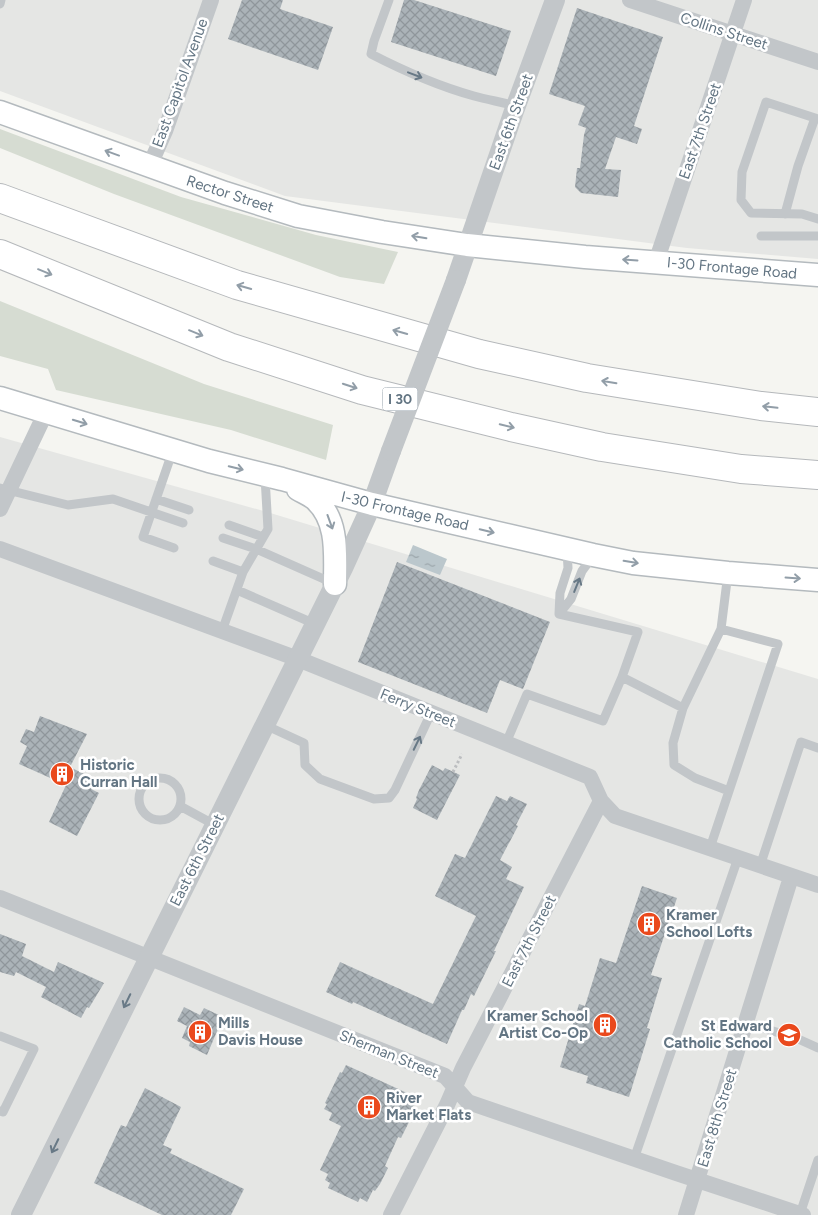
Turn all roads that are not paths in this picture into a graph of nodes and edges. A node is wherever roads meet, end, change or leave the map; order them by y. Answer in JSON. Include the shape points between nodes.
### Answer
{"nodes":[{"id":1,"x":1,"y":0,"type":"edge"},
{"id":2,"x":211,"y":0,"type":"edge"},
{"id":3,"x":389,"y":0,"type":"edge"},
{"id":4,"x":555,"y":0,"type":"edge"},
{"id":5,"x":630,"y":0,"type":"edge"},
{"id":6,"x":744,"y":0,"type":"edge"},
{"id":7,"x":0,"y":4,"type":"edge"},
{"id":8,"x":733,"y":34,"type":"junction"},
{"id":9,"x":818,"y":62,"type":"edge"},
{"id":10,"x":516,"y":106,"type":"junction"},
{"id":11,"x":0,"y":112,"type":"edge"},
{"id":12,"x":816,"y":119,"type":"edge"},
{"id":13,"x":149,"y":166,"type":"junction"},
{"id":14,"x":0,"y":198,"type":"edge"},
{"id":15,"x":785,"y":214,"type":"junction"},
{"id":16,"x":818,"y":218,"type":"edge"},
{"id":17,"x":762,"y":236,"type":"dead end"},
{"id":18,"x":818,"y":236,"type":"edge"},
{"id":19,"x":468,"y":244,"type":"junction"},
{"id":20,"x":0,"y":254,"type":"edge"},
{"id":21,"x":656,"y":262,"type":"junction"},
{"id":22,"x":818,"y":275,"type":"edge"},
{"id":23,"x":0,"y":398,"type":"edge"},
{"id":24,"x":46,"y":412,"type":"junction"},
{"id":25,"x":818,"y":412,"type":"edge"},
{"id":26,"x":173,"y":450,"type":"junction"},
{"id":27,"x":818,"y":474,"type":"edge"},
{"id":28,"x":273,"y":477,"type":"junction"},
{"id":29,"x":4,"y":489,"type":"edge"},
{"id":30,"x":156,"y":499,"type":"junction"},
{"id":31,"x":372,"y":504,"type":"junction"},
{"id":32,"x":0,"y":509,"type":"edge"},
{"id":33,"x":188,"y":510,"type":"dead end"},
{"id":34,"x":151,"y":512,"type":"junction"},
{"id":35,"x":183,"y":523,"type":"dead end"},
{"id":36,"x":229,"y":525,"type":"dead end"},
{"id":37,"x":263,"y":537,"type":"junction"},
{"id":38,"x":224,"y":538,"type":"dead end"},
{"id":39,"x":174,"y":548,"type":"dead end"},
{"id":40,"x":566,"y":548,"type":"junction"},
{"id":41,"x":0,"y":549,"type":"edge"},
{"id":42,"x":256,"y":549,"type":"junction"},
{"id":43,"x":593,"y":555,"type":"junction"},
{"id":44,"x":212,"y":561,"type":"dead end"},
{"id":45,"x":243,"y":572,"type":"junction"},
{"id":46,"x":728,"y":573,"type":"junction"},
{"id":47,"x":818,"y":580,"type":"edge"},
{"id":48,"x":335,"y":584,"type":"junction"},
{"id":49,"x":237,"y":590,"type":"junction"},
{"id":50,"x":559,"y":614,"type":"junction"},
{"id":51,"x":315,"y":624,"type":"junction"},
{"id":52,"x":721,"y":629,"type":"junction"},
{"id":53,"x":222,"y":631,"type":"junction"},
{"id":54,"x":298,"y":659,"type":"junction"},
{"id":55,"x":622,"y":677,"type":"junction"},
{"id":56,"x":683,"y":708,"type":"junction"},
{"id":57,"x":431,"y":713,"type":"junction"},
{"id":58,"x":265,"y":725,"type":"junction"},
{"id":59,"x":506,"y":743,"type":"junction"},
{"id":60,"x":818,"y":748,"type":"edge"},
{"id":61,"x":729,"y":791,"type":"junction"},
{"id":62,"x":601,"y":801,"type":"junction"},
{"id":63,"x":180,"y":806,"type":"junction"},
{"id":64,"x":215,"y":825,"type":"junction"},
{"id":65,"x":710,"y":848,"type":"junction"},
{"id":66,"x":738,"y":858,"type":"junction"},
{"id":67,"x":760,"y":866,"type":"junction"},
{"id":68,"x":791,"y":877,"type":"junction"},
{"id":69,"x":818,"y":885,"type":"edge"},
{"id":70,"x":0,"y":898,"type":"edge"},
{"id":71,"x":148,"y":957,"type":"junction"},
{"id":72,"x":746,"y":1023,"type":"junction"},
{"id":73,"x":0,"y":1036,"type":"edge"},
{"id":74,"x":818,"y":1048,"type":"edge"},
{"id":75,"x":456,"y":1087,"type":"junction"},
{"id":76,"x":0,"y":1111,"type":"edge"},
{"id":77,"x":634,"y":1159,"type":"junction"},
{"id":78,"x":818,"y":1160,"type":"edge"},
{"id":79,"x":697,"y":1180,"type":"junction"},
{"id":80,"x":802,"y":1214,"type":"edge"},
{"id":81,"x":21,"y":1215,"type":"edge"},
{"id":82,"x":391,"y":1215,"type":"edge"},
{"id":83,"x":686,"y":1215,"type":"edge"}],
"edges":[{"from":1,"to":7,"type":"lane"},
{"from":2,"to":13,"type":"street","name":"East Capitol Avenue","via":[[165,131]]},
{"from":3,"to":10,"type":"lane","one_way":true,"via":[[371,54],[441,85]]},
{"from":4,"to":10,"type":"street","name":"East 6th Street"},
{"from":5,"to":8,"type":"street","name":"Collins Street"},
{"from":6,"to":8,"type":"street","name":"East 7th Street"},
{"from":8,"to":9,"type":"street","name":"Collins Street"},
{"from":8,"to":21,"type":"street","name":"East 7th Street"},
{"from":10,"to":19,"type":"street","name":"East 6th Street"},
{"from":13,"to":11,"type":"main road","name":"Rector Street","one_way":true},
{"from":12,"to":15,"type":"lane","via":[[798,166]]},
{"from":12,"to":15,"type":"lane","via":[[766,102],[742,172],[741,200],[751,213]]},
{"from":19,"to":13,"type":"main road","name":"Rector Street","one_way":true,"via":[[298,216]]},
{"from":25,"to":14,"type":"highway","one_way":true,"via":[[587,378],[479,354],[237,286]]},
{"from":15,"to":16,"type":"lane"},
{"from":17,"to":18,"type":"lane"},
{"from":21,"to":19,"type":"main road","name":"I-30 Frontage Road","one_way":true},
{"from":19,"to":31,"type":"street","name":"East 6th Street","bridge":true},
{"from":20,"to":27,"type":"highway","number":"I 30","one_way":true,"via":[[229,347],[362,390],[602,447],[741,469]]},
{"from":21,"to":22,"type":"main road","name":"I-30 Frontage Road"},
{"from":23,"to":24,"type":"main road","name":"I-30 Frontage Road"},
{"from":24,"to":26,"type":"main road","name":"I-30 Frontage Road","one_way":true},
{"from":24,"to":29,"type":"street"},
{"from":26,"to":28,"type":"main road","name":"I-30 Frontage Road","one_way":true},
{"from":26,"to":30,"type":"lane"},
{"from":28,"to":31,"type":"main road","name":"I-30 Frontage Road"},
{"from":28,"to":37,"type":"lane","via":[[268,529]]},
{"from":28,"to":48,"type":"main road","one_way":true,"via":[[315,499],[328,515],[335,537]]},
{"from":29,"to":32,"type":"street"},
{"from":29,"to":34,"type":"lane","via":[[68,505],[113,499]]},
{"from":30,"to":33,"type":"lane"},
{"from":30,"to":34,"type":"lane"},
{"from":31,"to":40,"type":"main road","name":"I-30 Frontage Road","one_way":true},
{"from":31,"to":48,"type":"street","name":"East 6th Street"},
{"from":34,"to":35,"type":"lane"},
{"from":34,"to":39,"type":"lane","via":[[143,537]]},
{"from":36,"to":37,"type":"lane"},
{"from":37,"to":42,"type":"lane"},
{"from":38,"to":42,"type":"lane"},
{"from":40,"to":43,"type":"main road","name":"I-30 Frontage Road"},
{"from":40,"to":50,"type":"lane","via":[[568,568],[560,593]]},
{"from":41,"to":53,"type":"street","name":"Ferry Street"},
{"from":42,"to":45,"type":"lane"},
{"from":42,"to":48,"type":"lane"},
{"from":43,"to":46,"type":"main road","name":"I-30 Frontage Road","one_way":true,"via":[[633,563]]},
{"from":50,"to":43,"type":"lane","one_way":true,"via":[[571,599],[582,571]]},
{"from":44,"to":45,"type":"lane"},
{"from":45,"to":49,"type":"lane"},
{"from":46,"to":47,"type":"main road","name":"I-30 Frontage Road","one_way":true},
{"from":46,"to":52,"type":"lane"},
{"from":48,"to":51,"type":"street","name":"East 6th Street"},
{"from":49,"to":51,"type":"lane"},
{"from":49,"to":53,"type":"lane"},
{"from":50,"to":55,"type":"lane","via":[[638,632]]},
{"from":51,"to":54,"type":"street","name":"East 6th Street"},
{"from":52,"to":56,"type":"lane"},
{"from":52,"to":61,"type":"lane","via":[[778,644]]},
{"from":53,"to":54,"type":"street","name":"Ferry Street"},
{"from":54,"to":57,"type":"street","name":"Ferry Street"},
{"from":54,"to":58,"type":"street","name":"East 6th Street"},
{"from":55,"to":56,"type":"lane"},
{"from":55,"to":59,"type":"lane","via":[[603,721],[527,694]]},
{"from":56,"to":61,"type":"lane","via":[[672,744],[674,764],[695,778]]},
{"from":58,"to":57,"type":"lane","one_way":true,"via":[[304,744],[305,765],[320,779],[374,799],[389,798]]},
{"from":57,"to":59,"type":"street","name":"Ferry Street"},
{"from":58,"to":64,"type":"street","name":"East 6th Street"},
{"from":59,"to":62,"type":"street","name":"Ferry Street","via":[[590,777]]},
{"from":60,"to":67,"type":"lane","via":[[801,742]]},
{"from":61,"to":65,"type":"lane"},
{"from":62,"to":65,"type":"street","name":"Ferry Street","via":[[615,816]]},
{"from":62,"to":75,"type":"street","name":"East 7th Street"},
{"from":63,"to":63,"type":"lane","via":[[180,792],[168,779],[154,779],[146,784],[140,796],[145,814],[158,820],[169,818]]},
{"from":63,"to":64,"type":"lane"},
{"from":64,"to":71,"type":"street","name":"East 6th Street"},
{"from":65,"to":66,"type":"street","name":"Ferry Street"},
{"from":66,"to":67,"type":"street","name":"Ferry Street"},
{"from":66,"to":77,"type":"lane"},
{"from":67,"to":68,"type":"street","name":"Ferry Street"},
{"from":68,"to":69,"type":"street","name":"Ferry Street"},
{"from":68,"to":72,"type":"street","name":"East 8th Street"},
{"from":70,"to":71,"type":"street","name":"Sherman Street"},
{"from":71,"to":75,"type":"street","name":"Sherman Street","via":[[445,1076]]},
{"from":71,"to":81,"type":"street","name":"East 6th Street","one_way":true},
{"from":72,"to":74,"type":"lane"},
{"from":72,"to":79,"type":"street","name":"East 8th Street"},
{"from":73,"to":76,"type":"lane","via":[[34,1050]]},
{"from":75,"to":77,"type":"street","name":"Sherman Street","via":[[468,1102]]},
{"from":75,"to":82,"type":"street","name":"East 7th Street"},
{"from":77,"to":79,"type":"street","name":"Sherman Street"},
{"from":78,"to":80,"type":"lane"},
{"from":79,"to":80,"type":"street","name":"Sherman Street"},
{"from":79,"to":83,"type":"street","name":"East 8th Street"}]}
